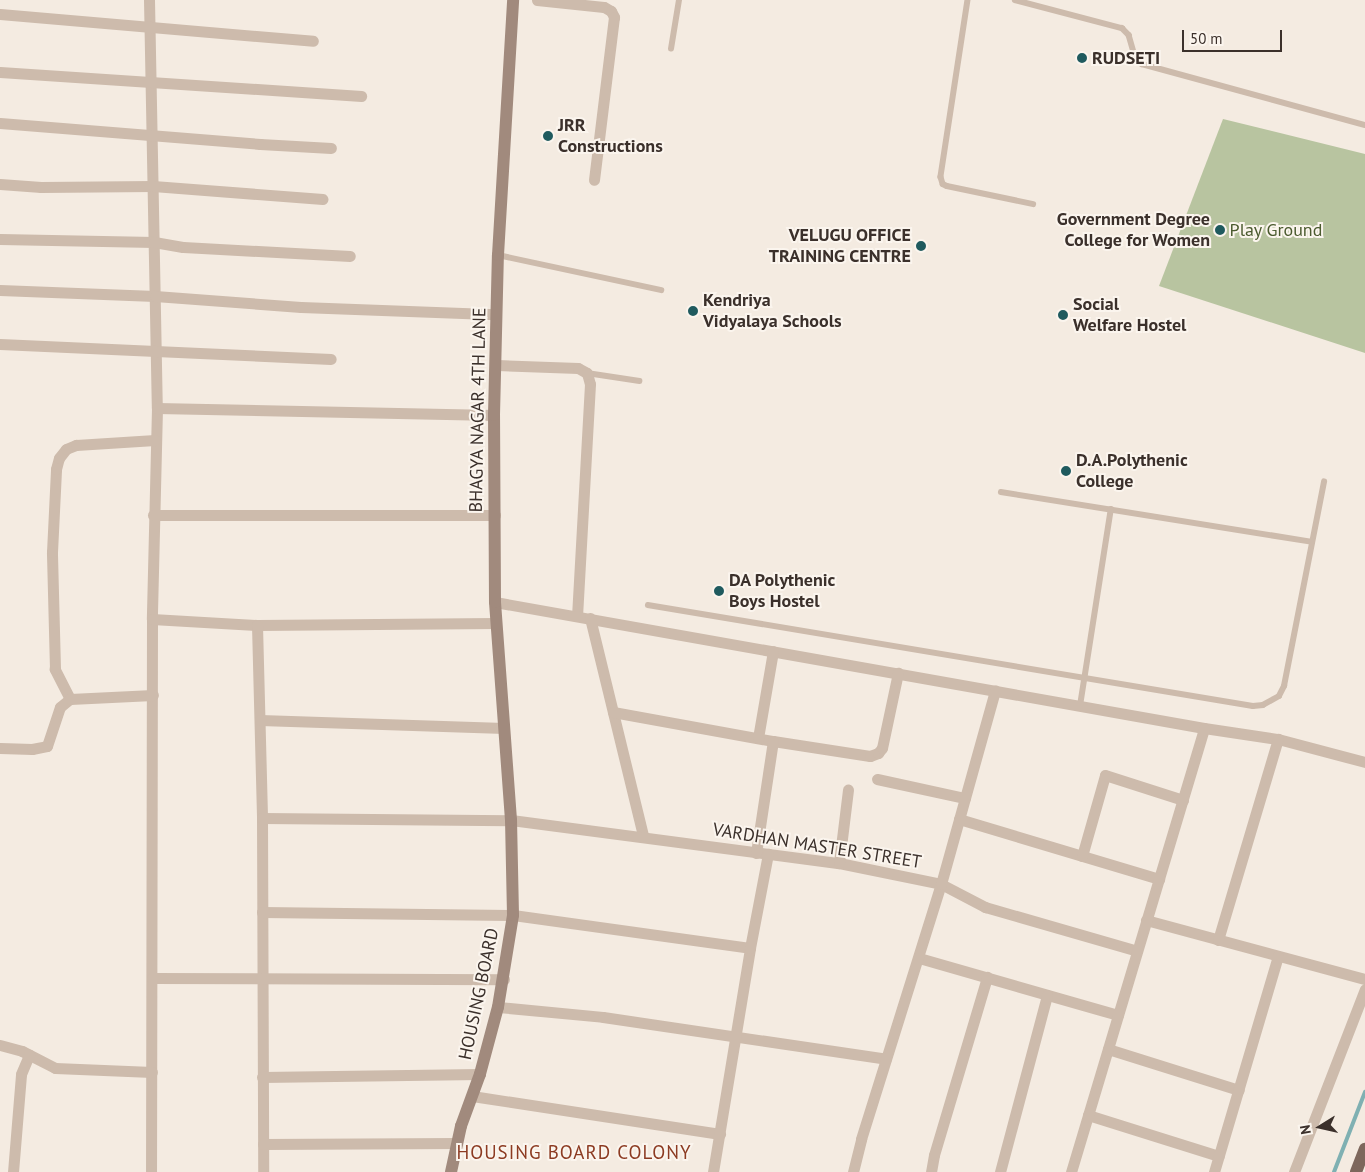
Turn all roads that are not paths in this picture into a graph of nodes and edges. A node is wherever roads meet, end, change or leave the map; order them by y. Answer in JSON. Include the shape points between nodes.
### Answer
{"nodes":[{"id":1,"x":149,"y":0,"type":"edge"},
{"id":2,"x":513,"y":0,"type":"edge"},
{"id":3,"x":537,"y":0,"type":"edge"},
{"id":4,"x":679,"y":0,"type":"edge"},
{"id":5,"x":968,"y":0,"type":"edge"},
{"id":6,"x":1015,"y":0,"type":"edge"},
{"id":7,"x":0,"y":14,"type":"edge"},
{"id":8,"x":150,"y":27,"type":"junction"},
{"id":9,"x":313,"y":41,"type":"dead end"},
{"id":10,"x":672,"y":49,"type":"dead end"},
{"id":11,"x":0,"y":72,"type":"edge"},
{"id":12,"x":151,"y":80,"type":"junction"},
{"id":13,"x":361,"y":96,"type":"dead end"},
{"id":14,"x":0,"y":123,"type":"edge"},
{"id":15,"x":1365,"y":125,"type":"edge"},
{"id":16,"x":152,"y":134,"type":"junction"},
{"id":17,"x":331,"y":148,"type":"dead end"},
{"id":18,"x":594,"y":180,"type":"dead end"},
{"id":19,"x":0,"y":184,"type":"edge"},
{"id":20,"x":153,"y":186,"type":"junction"},
{"id":21,"x":323,"y":199,"type":"dead end"},
{"id":22,"x":1033,"y":204,"type":"dead end"},
{"id":23,"x":0,"y":239,"type":"edge"},
{"id":24,"x":154,"y":242,"type":"junction"},
{"id":25,"x":498,"y":255,"type":"junction"},
{"id":26,"x":350,"y":256,"type":"dead end"},
{"id":27,"x":0,"y":290,"type":"edge"},
{"id":28,"x":661,"y":290,"type":"dead end"},
{"id":29,"x":155,"y":296,"type":"junction"},
{"id":30,"x":496,"y":314,"type":"junction"},
{"id":31,"x":0,"y":344,"type":"edge"},
{"id":32,"x":156,"y":351,"type":"junction"},
{"id":33,"x":331,"y":359,"type":"dead end"},
{"id":34,"x":497,"y":365,"type":"junction"},
{"id":35,"x":587,"y":373,"type":"junction"},
{"id":36,"x":639,"y":381,"type":"dead end"},
{"id":37,"x":157,"y":408,"type":"junction"},
{"id":38,"x":494,"y":415,"type":"junction"},
{"id":39,"x":155,"y":440,"type":"junction"},
{"id":40,"x":1324,"y":482,"type":"dead end"},
{"id":41,"x":1001,"y":492,"type":"dead end"},
{"id":42,"x":1110,"y":508,"type":"junction"},
{"id":43,"x":153,"y":515,"type":"junction"},
{"id":44,"x":495,"y":515,"type":"junction"},
{"id":45,"x":1312,"y":542,"type":"junction"},
{"id":46,"x":495,"y":602,"type":"junction"},
{"id":47,"x":648,"y":604,"type":"dead end"},
{"id":48,"x":577,"y":616,"type":"junction"},
{"id":49,"x":590,"y":618,"type":"junction"},
{"id":50,"x":152,"y":619,"type":"junction"},
{"id":51,"x":496,"y":623,"type":"junction"},
{"id":52,"x":257,"y":626,"type":"junction"},
{"id":53,"x":773,"y":651,"type":"junction"},
{"id":54,"x":898,"y":673,"type":"junction"},
{"id":55,"x":1084,"y":677,"type":"junction"},
{"id":56,"x":996,"y":690,"type":"junction"},
{"id":57,"x":153,"y":695,"type":"junction"},
{"id":58,"x":70,"y":699,"type":"junction"},
{"id":59,"x":1080,"y":706,"type":"junction"},
{"id":60,"x":613,"y":712,"type":"junction"},
{"id":61,"x":260,"y":720,"type":"junction"},
{"id":62,"x":504,"y":728,"type":"junction"},
{"id":63,"x":1204,"y":728,"type":"junction"},
{"id":64,"x":758,"y":738,"type":"junction"},
{"id":65,"x":1278,"y":739,"type":"junction"},
{"id":66,"x":773,"y":741,"type":"junction"},
{"id":67,"x":0,"y":748,"type":"edge"},
{"id":68,"x":1365,"y":762,"type":"edge"},
{"id":69,"x":877,"y":779,"type":"dead end"},
{"id":70,"x":848,"y":790,"type":"dead end"},
{"id":71,"x":965,"y":798,"type":"junction"},
{"id":72,"x":1183,"y":800,"type":"junction"},
{"id":73,"x":262,"y":818,"type":"junction"},
{"id":74,"x":959,"y":819,"type":"junction"},
{"id":75,"x":511,"y":820,"type":"junction"},
{"id":76,"x":643,"y":835,"type":"junction"},
{"id":77,"x":756,"y":853,"type":"junction"},
{"id":78,"x":768,"y":854,"type":"junction"},
{"id":79,"x":1082,"y":856,"type":"junction"},
{"id":80,"x":839,"y":863,"type":"junction"},
{"id":81,"x":1159,"y":879,"type":"junction"},
{"id":82,"x":941,"y":884,"type":"junction"},
{"id":83,"x":262,"y":912,"type":"junction"},
{"id":84,"x":513,"y":915,"type":"junction"},
{"id":85,"x":1146,"y":920,"type":"junction"},
{"id":86,"x":1218,"y":940,"type":"junction"},
{"id":87,"x":750,"y":948,"type":"junction"},
{"id":88,"x":1137,"y":951,"type":"junction"},
{"id":89,"x":1278,"y":956,"type":"junction"},
{"id":90,"x":919,"y":958,"type":"junction"},
{"id":91,"x":152,"y":978,"type":"junction"},
{"id":92,"x":261,"y":978,"type":"junction"},
{"id":93,"x":987,"y":978,"type":"junction"},
{"id":94,"x":504,"y":979,"type":"junction"},
{"id":95,"x":1365,"y":979,"type":"edge"},
{"id":96,"x":1365,"y":989,"type":"edge"},
{"id":97,"x":1047,"y":995,"type":"junction"},
{"id":98,"x":498,"y":1007,"type":"junction"},
{"id":99,"x":1118,"y":1015,"type":"junction"},
{"id":100,"x":734,"y":1038,"type":"junction"},
{"id":101,"x":0,"y":1045,"type":"edge"},
{"id":102,"x":1108,"y":1050,"type":"junction"},
{"id":103,"x":29,"y":1055,"type":"junction"},
{"id":104,"x":886,"y":1059,"type":"junction"},
{"id":105,"x":152,"y":1072,"type":"junction"},
{"id":106,"x":480,"y":1074,"type":"junction"},
{"id":107,"x":262,"y":1077,"type":"junction"},
{"id":108,"x":1239,"y":1090,"type":"junction"},
{"id":109,"x":472,"y":1096,"type":"junction"},
{"id":110,"x":1088,"y":1116,"type":"junction"},
{"id":111,"x":720,"y":1134,"type":"junction"},
{"id":112,"x":457,"y":1142,"type":"junction"},
{"id":113,"x":262,"y":1144,"type":"junction"},
{"id":114,"x":1365,"y":1148,"type":"edge"},
{"id":115,"x":1219,"y":1156,"type":"junction"},
{"id":116,"x":13,"y":1172,"type":"edge"},
{"id":117,"x":151,"y":1172,"type":"edge"},
{"id":118,"x":263,"y":1172,"type":"edge"},
{"id":119,"x":451,"y":1172,"type":"edge"},
{"id":120,"x":713,"y":1172,"type":"edge"},
{"id":121,"x":853,"y":1172,"type":"edge"},
{"id":122,"x":931,"y":1172,"type":"edge"},
{"id":123,"x":1000,"y":1172,"type":"edge"},
{"id":124,"x":1071,"y":1172,"type":"edge"},
{"id":125,"x":1214,"y":1172,"type":"edge"},
{"id":126,"x":1294,"y":1172,"type":"edge"},
{"id":127,"x":1356,"y":1172,"type":"edge"}],
"edges":[{"from":1,"to":8,"type":"street"},
{"from":2,"to":25,"type":"main road","name":"BHAGYA NAGAR 4TH LANE"},
{"from":3,"to":18,"type":"street","via":[[604,7],[614,17]]},
{"from":4,"to":10,"type":"lane"},
{"from":5,"to":22,"type":"lane","via":[[941,178],[947,186]]},
{"from":6,"to":15,"type":"lane","via":[[1122,28],[1129,35],[1136,60],[1142,64]]},
{"from":7,"to":8,"type":"street"},
{"from":8,"to":9,"type":"street"},
{"from":8,"to":12,"type":"street"},
{"from":11,"to":12,"type":"street"},
{"from":12,"to":13,"type":"street"},
{"from":12,"to":16,"type":"street"},
{"from":14,"to":16,"type":"street"},
{"from":16,"to":17,"type":"street"},
{"from":16,"to":20,"type":"street"},
{"from":19,"to":20,"type":"street"},
{"from":20,"to":21,"type":"street"},
{"from":20,"to":24,"type":"street"},
{"from":23,"to":24,"type":"street"},
{"from":24,"to":26,"type":"street","via":[[183,247]]},
{"from":24,"to":29,"type":"street"},
{"from":25,"to":28,"type":"lane"},
{"from":25,"to":30,"type":"main road","name":"BHAGYA NAGAR 4TH LANE"},
{"from":27,"to":29,"type":"street"},
{"from":29,"to":30,"type":"street","via":[[291,306]]},
{"from":29,"to":32,"type":"street"},
{"from":30,"to":34,"type":"main road","name":"BHAGYA NAGAR 4TH LANE"},
{"from":31,"to":32,"type":"street"},
{"from":32,"to":33,"type":"street"},
{"from":32,"to":37,"type":"street"},
{"from":34,"to":35,"type":"street","via":[[578,368]]},
{"from":34,"to":38,"type":"main road","name":"BHAGYA NAGAR 4TH LANE"},
{"from":35,"to":36,"type":"lane"},
{"from":35,"to":48,"type":"street","via":[[590,384]]},
{"from":37,"to":38,"type":"street"},
{"from":37,"to":39,"type":"street"},
{"from":38,"to":44,"type":"main road","name":"BHAGYA NAGAR 4TH LANE"},
{"from":39,"to":43,"type":"street"},
{"from":39,"to":58,"type":"street","via":[[76,445],[66,449],[59,458],[52,552],[55,669]]},
{"from":40,"to":45,"type":"lane"},
{"from":41,"to":42,"type":"lane"},
{"from":42,"to":45,"type":"lane"},
{"from":42,"to":55,"type":"lane"},
{"from":43,"to":44,"type":"street"},
{"from":43,"to":50,"type":"street"},
{"from":44,"to":46,"type":"main road","name":"BHAGYA NAGAR 4TH LANE"},
{"from":45,"to":55,"type":"lane","via":[[1284,686],[1280,696],[1272,702],[1253,706]]},
{"from":46,"to":48,"type":"street"},
{"from":46,"to":51,"type":"main road","name":"BHAGYA NAGAR 4TH LANE"},
{"from":47,"to":55,"type":"lane"},
{"from":48,"to":49,"type":"street"},
{"from":49,"to":53,"type":"street"},
{"from":49,"to":60,"type":"street"},
{"from":50,"to":52,"type":"street"},
{"from":50,"to":57,"type":"street"},
{"from":51,"to":52,"type":"street"},
{"from":51,"to":62,"type":"main road","name":"BHAGYA NAGAR 4TH LANE"},
{"from":52,"to":61,"type":"street"},
{"from":53,"to":54,"type":"street"},
{"from":53,"to":64,"type":"street"},
{"from":54,"to":56,"type":"street"},
{"from":54,"to":66,"type":"street","via":[[882,748],[878,753],[870,756]]},
{"from":55,"to":59,"type":"lane"},
{"from":56,"to":59,"type":"street"},
{"from":56,"to":71,"type":"street"},
{"from":57,"to":58,"type":"street"},
{"from":57,"to":91,"type":"street"},
{"from":58,"to":67,"type":"street","via":[[60,707],[47,746]]},
{"from":59,"to":63,"type":"street"},
{"from":60,"to":64,"type":"street"},
{"from":60,"to":76,"type":"street"},
{"from":61,"to":62,"type":"street"},
{"from":61,"to":73,"type":"street"},
{"from":62,"to":75,"type":"main road","name":"BHAGYA NAGAR 4TH LANE"},
{"from":63,"to":65,"type":"street"},
{"from":63,"to":72,"type":"street"},
{"from":64,"to":66,"type":"street"},
{"from":65,"to":68,"type":"street"},
{"from":65,"to":86,"type":"street"},
{"from":66,"to":77,"type":"street"},
{"from":69,"to":71,"type":"street"},
{"from":70,"to":80,"type":"street"},
{"from":71,"to":74,"type":"street"},
{"from":72,"to":79,"type":"street","via":[[1105,775]]},
{"from":72,"to":81,"type":"street"},
{"from":73,"to":75,"type":"street","name":"VARDHAN MASTER STREET"},
{"from":73,"to":83,"type":"street"},
{"from":74,"to":79,"type":"street"},
{"from":74,"to":82,"type":"street"},
{"from":75,"to":76,"type":"street","name":"VARDHAN MASTER STREET"},
{"from":75,"to":84,"type":"main road","name":"HOUSING BOARD"},
{"from":76,"to":77,"type":"street","name":"VARDHAN MASTER STREET"},
{"from":77,"to":78,"type":"street","name":"VARDHAN MASTER STREET"},
{"from":78,"to":80,"type":"street","name":"VARDHAN MASTER STREET"},
{"from":78,"to":87,"type":"street"},
{"from":79,"to":81,"type":"street"},
{"from":80,"to":82,"type":"street","name":"VARDHAN MASTER STREET"},
{"from":81,"to":85,"type":"street"},
{"from":82,"to":88,"type":"street","name":"VARDHAN MASTER STREET","via":[[986,907]]},
{"from":82,"to":90,"type":"street"},
{"from":83,"to":84,"type":"street"},
{"from":83,"to":92,"type":"street"},
{"from":84,"to":87,"type":"street"},
{"from":84,"to":94,"type":"main road","name":"HOUSING BOARD"},
{"from":85,"to":86,"type":"street"},
{"from":85,"to":88,"type":"street"},
{"from":86,"to":89,"type":"street"},
{"from":87,"to":100,"type":"street"},
{"from":88,"to":99,"type":"street"},
{"from":89,"to":95,"type":"street"},
{"from":89,"to":108,"type":"street"},
{"from":90,"to":93,"type":"street"},
{"from":90,"to":104,"type":"street"},
{"from":91,"to":92,"type":"street"},
{"from":91,"to":105,"type":"street"},
{"from":92,"to":94,"type":"street"},
{"from":92,"to":107,"type":"street"},
{"from":93,"to":97,"type":"street"},
{"from":93,"to":122,"type":"street"},
{"from":94,"to":98,"type":"main road","name":"HOUSING BOARD"},
{"from":96,"to":126,"type":"street"},
{"from":97,"to":99,"type":"street"},
{"from":97,"to":123,"type":"street"},
{"from":98,"to":100,"type":"street","via":[[603,1017]]},
{"from":98,"to":106,"type":"main road","name":"HOUSING BOARD"},
{"from":99,"to":102,"type":"street"},
{"from":100,"to":104,"type":"street"},
{"from":100,"to":111,"type":"street"},
{"from":101,"to":103,"type":"street"},
{"from":102,"to":108,"type":"street"},
{"from":102,"to":110,"type":"street"},
{"from":103,"to":105,"type":"street","via":[[60,1068]]},
{"from":103,"to":116,"type":"street","via":[[21,1074]]},
{"from":104,"to":121,"type":"street"},
{"from":105,"to":117,"type":"street"},
{"from":106,"to":107,"type":"street"},
{"from":106,"to":109,"type":"main road","name":"HOUSING BOARD"},
{"from":107,"to":113,"type":"street"},
{"from":108,"to":115,"type":"street"},
{"from":109,"to":111,"type":"street"},
{"from":109,"to":112,"type":"main road","name":"HOUSING BOARD"},
{"from":110,"to":115,"type":"street"},
{"from":110,"to":124,"type":"street"},
{"from":111,"to":120,"type":"street"},
{"from":112,"to":113,"type":"street"},
{"from":112,"to":119,"type":"main road","name":"HOUSING BOARD"},
{"from":113,"to":118,"type":"street"},
{"from":114,"to":127,"type":"main road"},
{"from":115,"to":125,"type":"street"}]}
